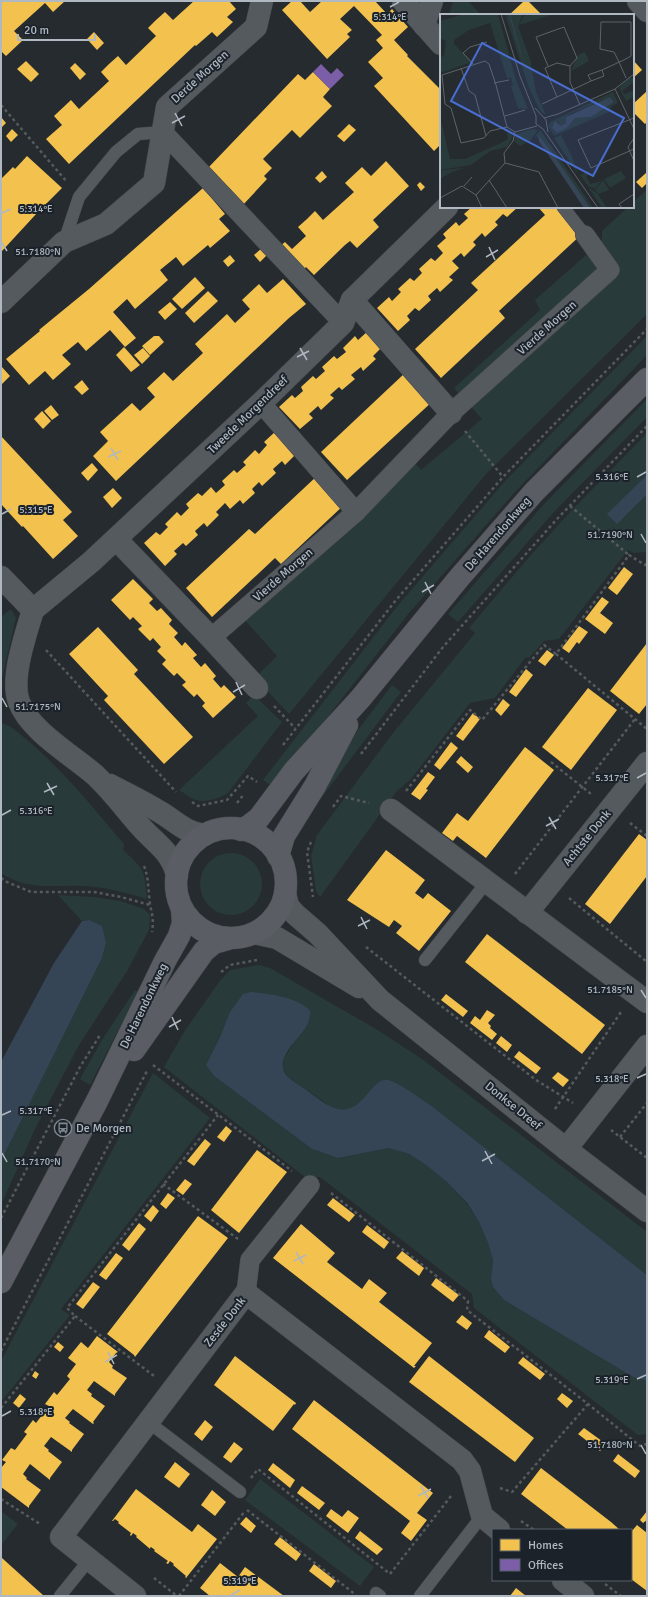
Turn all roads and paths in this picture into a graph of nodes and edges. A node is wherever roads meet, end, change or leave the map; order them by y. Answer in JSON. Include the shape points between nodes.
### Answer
{"nodes":[{"id":1,"x":262,"y":1,"type":"edge"},
{"id":2,"x":402,"y":1,"type":"edge"},
{"id":3,"x":432,"y":1,"type":"edge"},
{"id":4,"x":638,"y":1,"type":"edge"},
{"id":5,"x":647,"y":11,"type":"edge"},
{"id":6,"x":424,"y":25,"type":"junction"},
{"id":7,"x":440,"y":43,"type":"edge"},
{"id":8,"x":1,"y":105,"type":"edge"},
{"id":9,"x":163,"y":132,"type":"junction"},
{"id":10,"x":79,"y":197,"type":"junction"},
{"id":11,"x":446,"y":208,"type":"edge"},
{"id":12,"x":564,"y":208,"type":"edge"},
{"id":13,"x":586,"y":235,"type":"joint"},
{"id":14,"x":64,"y":242,"type":"junction"},
{"id":15,"x":352,"y":300,"type":"junction"},
{"id":16,"x":1,"y":302,"type":"edge"},
{"id":17,"x":343,"y":324,"type":"junction"},
{"id":18,"x":647,"y":328,"type":"edge"},
{"id":19,"x":647,"y":379,"type":"edge"},
{"id":20,"x":261,"y":403,"type":"junction"},
{"id":21,"x":451,"y":414,"type":"junction"},
{"id":22,"x":647,"y":426,"type":"edge"},
{"id":23,"x":503,"y":477,"type":"junction"},
{"id":24,"x":570,"y":506,"type":"junction"},
{"id":25,"x":356,"y":512,"type":"junction"},
{"id":26,"x":116,"y":539,"type":"junction"},
{"id":27,"x":629,"y":555,"type":"junction"},
{"id":28,"x":647,"y":563,"type":"edge"},
{"id":29,"x":1,"y":577,"type":"edge"},
{"id":30,"x":31,"y":620,"type":"junction"},
{"id":31,"x":211,"y":638,"type":"junction"},
{"id":32,"x":556,"y":654,"type":"junction"},
{"id":33,"x":257,"y":688,"type":"joint"},
{"id":34,"x":360,"y":699,"type":"junction"},
{"id":35,"x":10,"y":705,"type":"edge"},
{"id":36,"x":635,"y":719,"type":"junction"},
{"id":37,"x":295,"y":728,"type":"junction"},
{"id":38,"x":647,"y":729,"type":"edge"},
{"id":39,"x":282,"y":746,"type":"dead end"},
{"id":40,"x":359,"y":757,"type":"dead end"},
{"id":41,"x":647,"y":763,"type":"edge"},
{"id":42,"x":260,"y":775,"type":"dead end"},
{"id":43,"x":95,"y":776,"type":"junction"},
{"id":44,"x":255,"y":781,"type":"junction"},
{"id":45,"x":250,"y":787,"type":"dead end"},
{"id":46,"x":245,"y":793,"type":"dead end"},
{"id":47,"x":178,"y":794,"type":"dead end"},
{"id":48,"x":276,"y":796,"type":"junction"},
{"id":49,"x":341,"y":796,"type":"dead end"},
{"id":50,"x":192,"y":802,"type":"dead end"},
{"id":51,"x":235,"y":804,"type":"dead end"},
{"id":52,"x":332,"y":808,"type":"dead end"},
{"id":53,"x":391,"y":810,"type":"joint"},
{"id":54,"x":241,"y":830,"type":"junction"},
{"id":55,"x":204,"y":836,"type":"junction"},
{"id":56,"x":312,"y":839,"type":"dead end"},
{"id":57,"x":278,"y":856,"type":"junction"},
{"id":58,"x":176,"y":875,"type":"junction"},
{"id":59,"x":1,"y":878,"type":"edge"},
{"id":60,"x":551,"y":883,"type":"junction"},
{"id":61,"x":493,"y":888,"type":"junction"},
{"id":62,"x":285,"y":893,"type":"junction"},
{"id":63,"x":318,"y":902,"type":"dead end"},
{"id":64,"x":150,"y":905,"type":"dead end"},
{"id":65,"x":182,"y":909,"type":"junction"},
{"id":66,"x":527,"y":913,"type":"junction"},
{"id":67,"x":254,"y":933,"type":"junction"},
{"id":68,"x":228,"y":939,"type":"junction"},
{"id":69,"x":361,"y":944,"type":"dead end"},
{"id":70,"x":425,"y":960,"type":"dead end"},
{"id":71,"x":647,"y":962,"type":"edge"},
{"id":72,"x":641,"y":997,"type":"edge"},
{"id":73,"x":380,"y":1000,"type":"junction"},
{"id":74,"x":104,"y":1028,"type":"dead end"},
{"id":75,"x":647,"y":1046,"type":"edge"},
{"id":76,"x":151,"y":1064,"type":"dead end"},
{"id":77,"x":147,"y":1071,"type":"dead end"},
{"id":78,"x":564,"y":1098,"type":"junction"},
{"id":79,"x":97,"y":1101,"type":"junction"},
{"id":80,"x":647,"y":1103,"type":"edge"},
{"id":81,"x":218,"y":1115,"type":"junction"},
{"id":82,"x":593,"y":1116,"type":"junction"},
{"id":83,"x":540,"y":1128,"type":"junction"},
{"id":84,"x":620,"y":1137,"type":"junction"},
{"id":85,"x":566,"y":1149,"type":"junction"},
{"id":86,"x":647,"y":1158,"type":"edge"},
{"id":87,"x":163,"y":1184,"type":"junction"},
{"id":88,"x":310,"y":1185,"type":"junction"},
{"id":89,"x":647,"y":1211,"type":"edge"},
{"id":90,"x":1,"y":1218,"type":"edge"},
{"id":91,"x":256,"y":1252,"type":"junction"},
{"id":92,"x":1,"y":1282,"type":"edge"},
{"id":93,"x":246,"y":1293,"type":"junction"},
{"id":94,"x":75,"y":1316,"type":"junction"},
{"id":95,"x":1,"y":1351,"type":"edge"},
{"id":96,"x":172,"y":1390,"type":"junction"},
{"id":97,"x":1,"y":1408,"type":"edge"},
{"id":98,"x":148,"y":1421,"type":"junction"},
{"id":99,"x":647,"y":1444,"type":"edge"},
{"id":100,"x":240,"y":1492,"type":"joint"},
{"id":101,"x":1,"y":1499,"type":"edge"},
{"id":102,"x":482,"y":1516,"type":"junction"},
{"id":103,"x":498,"y":1529,"type":"edge"},
{"id":104,"x":61,"y":1537,"type":"junction"},
{"id":105,"x":89,"y":1560,"type":"junction"},
{"id":106,"x":390,"y":1574,"type":"dead end"},
{"id":107,"x":564,"y":1581,"type":"edge"},
{"id":108,"x":601,"y":1581,"type":"edge"},
{"id":109,"x":60,"y":1596,"type":"edge"},
{"id":110,"x":135,"y":1596,"type":"edge"},
{"id":111,"x":179,"y":1596,"type":"edge"},
{"id":112,"x":357,"y":1596,"type":"edge"},
{"id":113,"x":420,"y":1596,"type":"edge"},
{"id":114,"x":583,"y":1596,"type":"edge"},
{"id":115,"x":621,"y":1596,"type":"edge"}],
"edges":[{"from":1,"to":9,"type":"street","name":"Derde Morgen","via":[[256,27],[167,107]]},
{"from":2,"to":6,"type":"street"},
{"from":3,"to":6,"type":"street"},
{"from":4,"to":5,"type":"street"},
{"from":6,"to":7,"type":"street"},
{"from":8,"to":10,"type":"path"},
{"from":9,"to":10,"type":"lane","via":[[138,134],[116,152]]},
{"from":9,"to":14,"type":"street","name":"Derde Morgen","via":[[154,183],[106,224]]},
{"from":9,"to":17,"type":"street"},
{"from":10,"to":14,"type":"lane"},
{"from":11,"to":15,"type":"street","name":"Tweede Morgendreef"},
{"from":12,"to":13,"type":"lane"},
{"from":13,"to":21,"type":"street","name":"Vierde Morgen","via":[[610,270]]},
{"from":14,"to":16,"type":"street","name":"Derde Morgen"},
{"from":15,"to":17,"type":"street","name":"Tweede Morgendreef"},
{"from":15,"to":21,"type":"street"},
{"from":17,"to":20,"type":"street","name":"Tweede Morgendreef"},
{"from":18,"to":23,"type":"path"},
{"from":19,"to":34,"type":"main road","name":"De Harendonkweg","via":[[534,492],[459,578]]},
{"from":20,"to":25,"type":"street"},
{"from":20,"to":26,"type":"street","name":"Tweede Morgendreef"},
{"from":21,"to":23,"type":"path"},
{"from":21,"to":25,"type":"street","name":"Vierde Morgen"},
{"from":22,"to":24,"type":"path"},
{"from":23,"to":37,"type":"path","via":[[396,600]]},
{"from":24,"to":27,"type":"path"},
{"from":24,"to":40,"type":"path","via":[[443,647]]},
{"from":25,"to":31,"type":"street","name":"Vierde Morgen"},
{"from":26,"to":30,"type":"street","name":"Tweede Morgendreef"},
{"from":26,"to":31,"type":"street"},
{"from":27,"to":28,"type":"path","via":[[645,565]]},
{"from":27,"to":32,"type":"path"},
{"from":29,"to":30,"type":"street"},
{"from":30,"to":35,"type":"street"},
{"from":30,"to":47,"type":"path"},
{"from":31,"to":33,"type":"street"},
{"from":32,"to":36,"type":"path"},
{"from":32,"to":53,"type":"path","via":[[544,645],[482,720],[470,710]]},
{"from":33,"to":37,"type":"path"},
{"from":34,"to":48,"type":"main road","name":"De Harendonkweg","via":[[294,770]]},
{"from":34,"to":57,"type":"main road","name":"De Harendonkweg","via":[[315,786],[284,836]]},
{"from":35,"to":43,"type":"street"},
{"from":36,"to":38,"type":"path"},
{"from":36,"to":61,"type":"path"},
{"from":37,"to":39,"type":"path"},
{"from":41,"to":60,"type":"street","name":"Achtste Donk"},
{"from":42,"to":44,"type":"path"},
{"from":43,"to":55,"type":"street","via":[[162,813],[182,829]]},
{"from":43,"to":58,"type":"street","via":[[145,832],[165,850],[174,863]]},
{"from":44,"to":45,"type":"path"},
{"from":44,"to":48,"type":"path"},
{"from":44,"to":50,"type":"path","via":[[248,776],[227,800],[198,806]]},
{"from":46,"to":51,"type":"path"},
{"from":48,"to":54,"type":"main road","name":"De Harendonkweg","via":[[259,818]]},
{"from":49,"to":52,"type":"path"},
{"from":53,"to":61,"type":"street"},
{"from":54,"to":55,"type":"main road","via":[[228,828]]},
{"from":54,"to":57,"type":"main road","via":[[262,839]]},
{"from":55,"to":58,"type":"main road","via":[[186,852]]},
{"from":56,"to":63,"type":"path","via":[[307,852],[313,897]]},
{"from":57,"to":62,"type":"main road","via":[[283,868]]},
{"from":58,"to":65,"type":"main road","via":[[176,892]]},
{"from":59,"to":64,"type":"path","via":[[31,892],[94,892]]},
{"from":60,"to":66,"type":"street","name":"Achtste Donk"},
{"from":60,"to":71,"type":"path"},
{"from":61,"to":66,"type":"street"},
{"from":61,"to":70,"type":"lane"},
{"from":62,"to":67,"type":"main road","via":[[274,917]]},
{"from":62,"to":73,"type":"street","name":"Donkse Dreef","via":[[288,906],[295,914],[318,934]]},
{"from":65,"to":68,"type":"main road","via":[[193,924],[210,934]]},
{"from":65,"to":79,"type":"main road","name":"De Harendonkweg","via":[[183,923],[179,936]]},
{"from":66,"to":72,"type":"street"},
{"from":67,"to":68,"type":"main road"},
{"from":67,"to":73,"type":"street","name":"Donkse Dreef","via":[[277,938]]},
{"from":68,"to":79,"type":"main road","name":"De Harendonkweg","via":[[214,943],[204,951]]},
{"from":69,"to":78,"type":"path","via":[[536,1080]]},
{"from":72,"to":78,"type":"path"},
{"from":73,"to":83,"type":"street","name":"Donkse Dreef"},
{"from":74,"to":90,"type":"path","via":[[80,1067]]},
{"from":75,"to":82,"type":"street"},
{"from":76,"to":81,"type":"path"},
{"from":77,"to":95,"type":"path"},
{"from":78,"to":82,"type":"path"},
{"from":78,"to":83,"type":"path"},
{"from":79,"to":92,"type":"main road","name":"De Harendonkweg"},
{"from":80,"to":84,"type":"path"},
{"from":81,"to":87,"type":"path"},
{"from":81,"to":88,"type":"path"},
{"from":82,"to":84,"type":"path"},
{"from":82,"to":85,"type":"street"},
{"from":83,"to":85,"type":"street","name":"Donkse Dreef"},
{"from":84,"to":86,"type":"path"},
{"from":85,"to":89,"type":"street","name":"Donkse Dreef"},
{"from":87,"to":91,"type":"path"},
{"from":87,"to":94,"type":"path","via":[[67,1308]]},
{"from":88,"to":91,"type":"street"},
{"from":88,"to":99,"type":"path","via":[[317,1182],[468,1301],[467,1310],[640,1446]]},
{"from":91,"to":93,"type":"street","via":[[250,1260]]},
{"from":93,"to":96,"type":"street","name":"Zesde Donk"},
{"from":93,"to":102,"type":"street","name":"Zesde Donk","via":[[462,1460],[470,1471]]},
{"from":94,"to":96,"type":"path"},
{"from":94,"to":97,"type":"path"},
{"from":96,"to":98,"type":"street","name":"Zesde Donk"},
{"from":98,"to":100,"type":"lane"},
{"from":98,"to":104,"type":"street","name":"Zesde Donk"},
{"from":100,"to":106,"type":"path","via":[[258,1469]]},
{"from":101,"to":104,"type":"path"},
{"from":102,"to":103,"type":"street"},
{"from":102,"to":113,"type":"lane"},
{"from":104,"to":105,"type":"street"},
{"from":105,"to":109,"type":"lane"},
{"from":105,"to":110,"type":"street"},
{"from":107,"to":114,"type":"street"},
{"from":108,"to":115,"type":"path"},
{"from":111,"to":112,"type":"path","via":[[246,1510]]}]}
